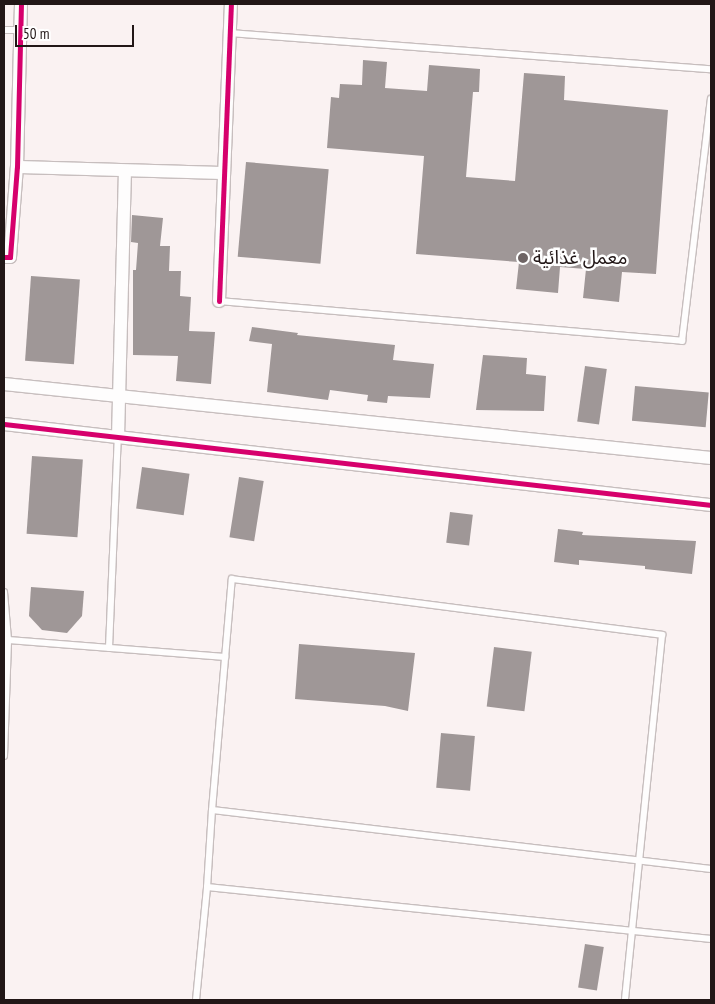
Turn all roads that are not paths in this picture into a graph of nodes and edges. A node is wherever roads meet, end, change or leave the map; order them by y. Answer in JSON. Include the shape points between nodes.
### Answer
{"nodes":[{"id":1,"x":21,"y":4,"type":"edge"},
{"id":2,"x":230,"y":4,"type":"edge"},
{"id":3,"x":4,"y":30,"type":"edge"},
{"id":4,"x":20,"y":30,"type":"junction"},
{"id":5,"x":229,"y":33,"type":"junction"},
{"id":6,"x":711,"y":69,"type":"edge"},
{"id":7,"x":711,"y":99,"type":"edge"},
{"id":8,"x":16,"y":167,"type":"junction"},
{"id":9,"x":125,"y":170,"type":"junction"},
{"id":10,"x":224,"y":173,"type":"junction"},
{"id":11,"x":4,"y":257,"type":"edge"},
{"id":12,"x":218,"y":301,"type":"joint"},
{"id":13,"x":4,"y":384,"type":"edge"},
{"id":14,"x":119,"y":396,"type":"junction"},
{"id":15,"x":4,"y":424,"type":"edge"},
{"id":16,"x":118,"y":437,"type":"junction"},
{"id":17,"x":711,"y":458,"type":"edge"},
{"id":18,"x":711,"y":505,"type":"edge"},
{"id":19,"x":4,"y":592,"type":"edge"},
{"id":20,"x":8,"y":640,"type":"junction"},
{"id":21,"x":109,"y":648,"type":"junction"},
{"id":22,"x":226,"y":657,"type":"junction"},
{"id":23,"x":4,"y":756,"type":"edge"},
{"id":24,"x":212,"y":810,"type":"junction"},
{"id":25,"x":640,"y":861,"type":"junction"},
{"id":26,"x":711,"y":869,"type":"edge"},
{"id":27,"x":207,"y":887,"type":"junction"},
{"id":28,"x":633,"y":931,"type":"junction"},
{"id":29,"x":711,"y":939,"type":"edge"},
{"id":30,"x":196,"y":1000,"type":"edge"},
{"id":31,"x":625,"y":1000,"type":"edge"}],
"edges":[{"from":1,"to":4,"type":"street"},
{"from":2,"to":5,"type":"street"},
{"from":3,"to":4,"type":"lane"},
{"from":4,"to":8,"type":"street"},
{"from":5,"to":6,"type":"lane"},
{"from":5,"to":10,"type":"street"},
{"from":7,"to":12,"type":"lane","via":[[682,341]]},
{"from":8,"to":9,"type":"street"},
{"from":8,"to":11,"type":"street","via":[[10,257]]},
{"from":9,"to":10,"type":"street"},
{"from":9,"to":14,"type":"street"},
{"from":10,"to":12,"type":"street"},
{"from":13,"to":14,"type":"street"},
{"from":14,"to":16,"type":"street"},
{"from":14,"to":17,"type":"street"},
{"from":15,"to":16,"type":"street"},
{"from":16,"to":18,"type":"street"},
{"from":16,"to":21,"type":"lane"},
{"from":19,"to":20,"type":"lane"},
{"from":20,"to":21,"type":"lane"},
{"from":20,"to":23,"type":"lane"},
{"from":21,"to":22,"type":"lane"},
{"from":22,"to":24,"type":"lane"},
{"from":22,"to":25,"type":"lane","via":[[232,579],[662,635]]},
{"from":24,"to":25,"type":"lane"},
{"from":24,"to":27,"type":"lane"},
{"from":25,"to":26,"type":"lane"},
{"from":25,"to":28,"type":"lane"},
{"from":27,"to":28,"type":"lane"},
{"from":27,"to":30,"type":"lane"},
{"from":28,"to":29,"type":"lane"},
{"from":28,"to":31,"type":"lane"}]}
